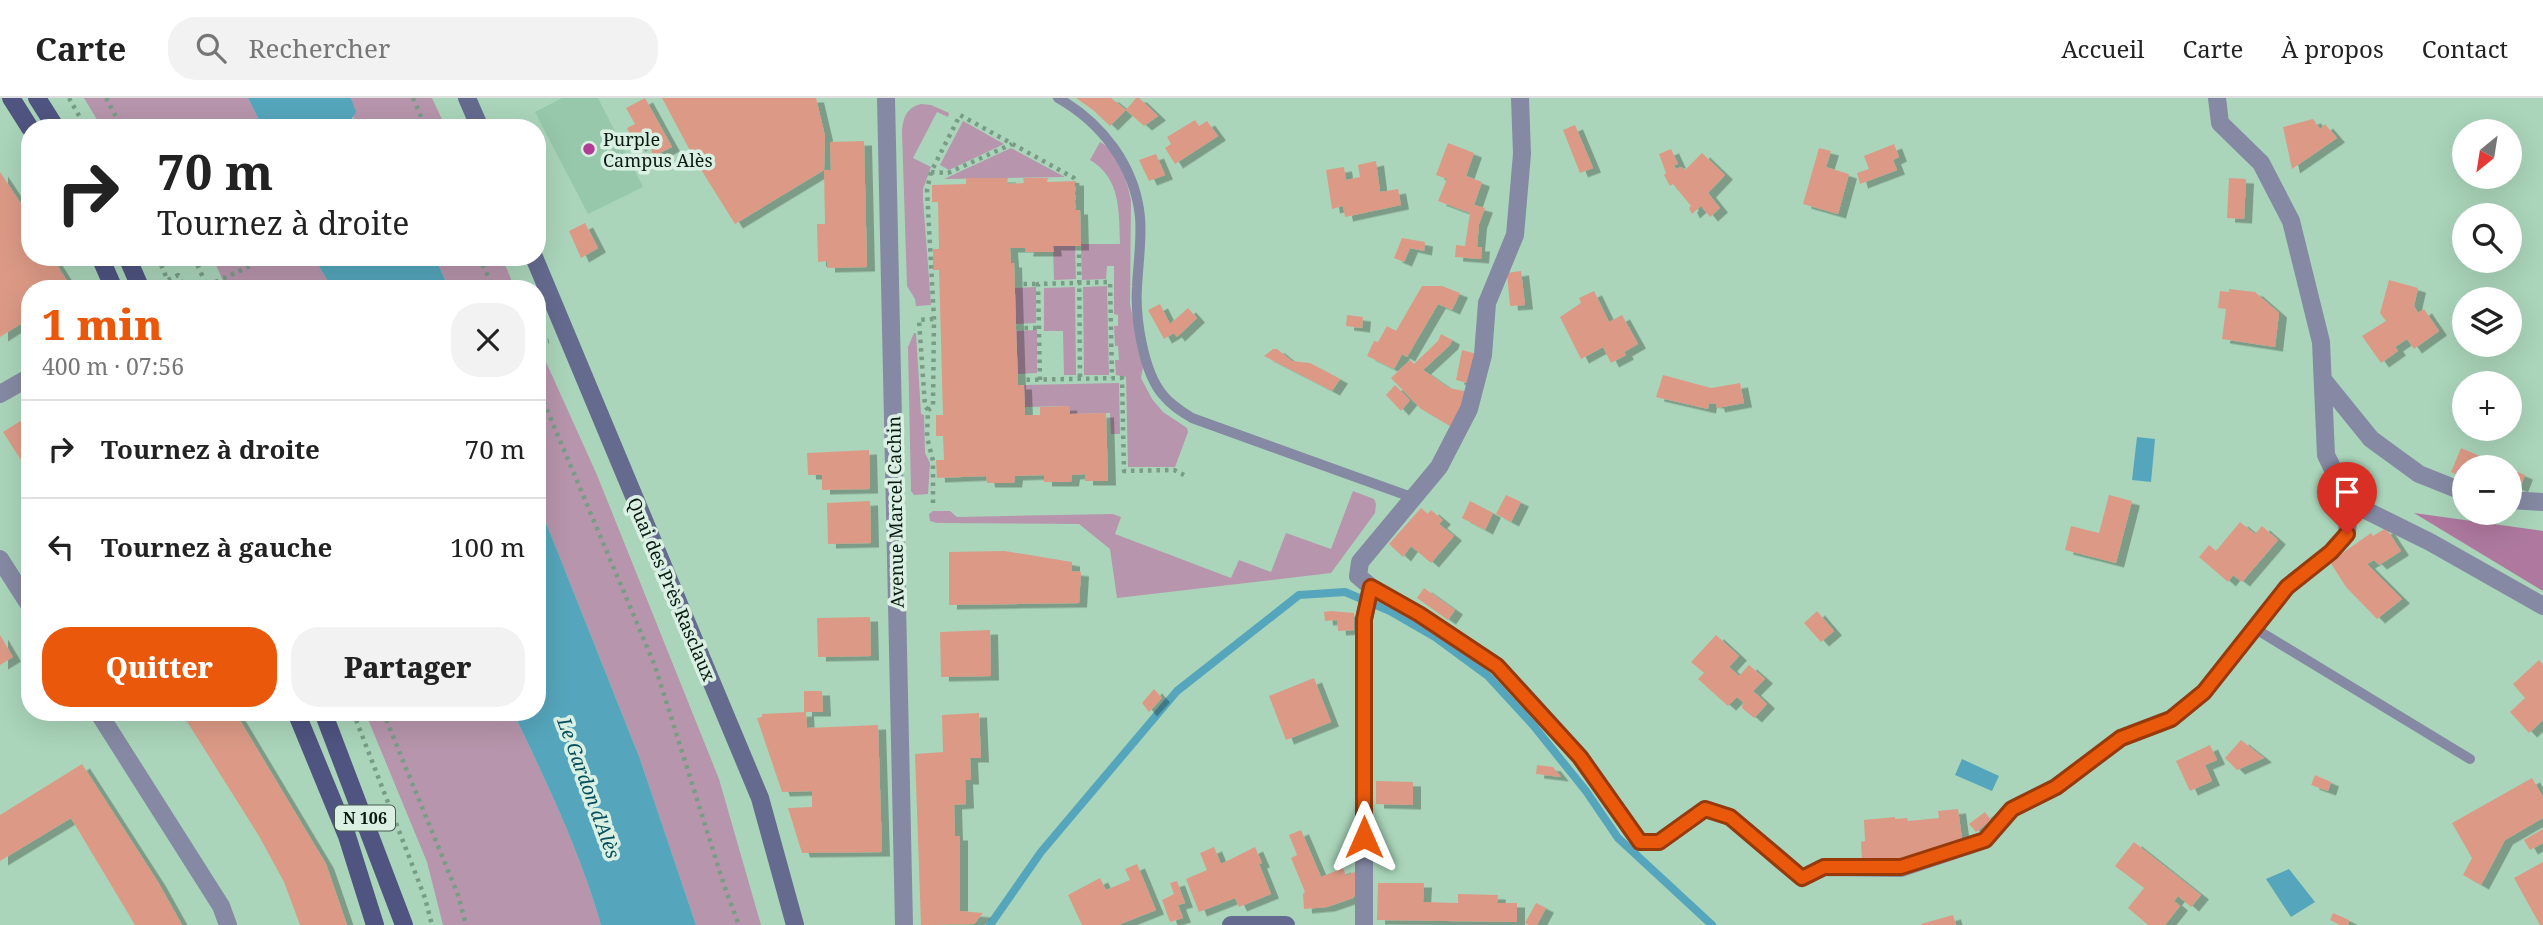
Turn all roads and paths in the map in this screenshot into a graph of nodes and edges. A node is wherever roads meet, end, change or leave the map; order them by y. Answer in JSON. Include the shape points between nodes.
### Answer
{"nodes":[{"id":1,"x":11,"y":98,"type":"edge"},
{"id":2,"x":37,"y":98,"type":"edge"},
{"id":3,"x":69,"y":98,"type":"edge"},
{"id":4,"x":106,"y":98,"type":"edge"},
{"id":5,"x":413,"y":98,"type":"edge"},
{"id":6,"x":467,"y":98,"type":"edge"},
{"id":7,"x":886,"y":98,"type":"edge"},
{"id":8,"x":1058,"y":98,"type":"edge"},
{"id":9,"x":1520,"y":98,"type":"edge"},
{"id":10,"x":2217,"y":98,"type":"edge"},
{"id":11,"x":24,"y":119,"type":"edge"},
{"id":12,"x":50,"y":119,"type":"edge"},
{"id":13,"x":81,"y":119,"type":"edge"},
{"id":14,"x":117,"y":119,"type":"edge"},
{"id":15,"x":422,"y":119,"type":"edge"},
{"id":16,"x":476,"y":119,"type":"edge"},
{"id":17,"x":1012,"y":144,"type":"junction"},
{"id":18,"x":931,"y":173,"type":"junction"},
{"id":19,"x":1078,"y":210,"type":"dead end"},
{"id":20,"x":1079,"y":246,"type":"dead end"},
{"id":21,"x":162,"y":266,"type":"edge"},
{"id":22,"x":250,"y":266,"type":"edge"},
{"id":23,"x":168,"y":280,"type":"joint"},
{"id":24,"x":180,"y":280,"type":"edge"},
{"id":25,"x":220,"y":280,"type":"edge"},
{"id":26,"x":1079,"y":283,"type":"junction"},
{"id":27,"x":1015,"y":284,"type":"dead end"},
{"id":28,"x":1038,"y":284,"type":"junction"},
{"id":29,"x":546,"y":286,"type":"edge"},
{"id":30,"x":934,"y":319,"type":"junction"},
{"id":31,"x":1016,"y":328,"type":"dead end"},
{"id":32,"x":1039,"y":328,"type":"junction"},
{"id":33,"x":1112,"y":378,"type":"junction"},
{"id":34,"x":1080,"y":379,"type":"junction"},
{"id":35,"x":1018,"y":380,"type":"dead end"},
{"id":36,"x":1041,"y":380,"type":"junction"},
{"id":37,"x":2324,"y":381,"type":"junction"},
{"id":38,"x":21,"y":382,"type":"edge"},
{"id":39,"x":0,"y":394,"type":"edge"},
{"id":40,"x":546,"y":407,"type":"edge"},
{"id":41,"x":928,"y":410,"type":"junction"},
{"id":42,"x":1184,"y":475,"type":"dead end"},
{"id":43,"x":2452,"y":487,"type":"edge"},
{"id":44,"x":1414,"y":498,"type":"junction"},
{"id":45,"x":2522,"y":501,"type":"edge"},
{"id":46,"x":2350,"y":502,"type":"junction"},
{"id":47,"x":2543,"y":502,"type":"edge"},
{"id":48,"x":933,"y":503,"type":"dead end"},
{"id":49,"x":0,"y":559,"type":"edge"},
{"id":50,"x":1371,"y":587,"type":"junction"},
{"id":51,"x":21,"y":592,"type":"edge"},
{"id":52,"x":2543,"y":606,"type":"edge"},
{"id":53,"x":2254,"y":628,"type":"junction"},
{"id":54,"x":104,"y":721,"type":"edge"},
{"id":55,"x":300,"y":721,"type":"edge"},
{"id":56,"x":327,"y":721,"type":"edge"},
{"id":57,"x":356,"y":721,"type":"edge"},
{"id":58,"x":387,"y":721,"type":"edge"},
{"id":59,"x":2470,"y":759,"type":"dead end"},
{"id":60,"x":228,"y":925,"type":"edge"},
{"id":61,"x":375,"y":925,"type":"edge"},
{"id":62,"x":404,"y":925,"type":"edge"},
{"id":63,"x":432,"y":925,"type":"edge"},
{"id":64,"x":466,"y":925,"type":"edge"},
{"id":65,"x":738,"y":925,"type":"edge"},
{"id":66,"x":795,"y":925,"type":"edge"},
{"id":67,"x":904,"y":925,"type":"edge"},
{"id":68,"x":1231,"y":925,"type":"edge"},
{"id":69,"x":1286,"y":925,"type":"edge"},
{"id":70,"x":1364,"y":925,"type":"edge"}],
"edges":[{"from":1,"to":11,"type":"main road"},
{"from":2,"to":12,"type":"main road"},
{"from":3,"to":13,"type":"path"},
{"from":4,"to":14,"type":"path"},
{"from":5,"to":15,"type":"path"},
{"from":6,"to":16,"type":"main road"},
{"from":7,"to":67,"type":"street","name":"Avenue Marcel Cachin"},
{"from":8,"to":44,"type":"lane","via":[[1102,133],[1134,187],[1141,220],[1137,308],[1144,350],[1161,394],[1192,418]]},
{"from":9,"to":44,"type":"street","via":[[1515,235],[1487,303],[1483,355],[1469,409],[1439,467]]},
{"from":10,"to":37,"type":"street","via":[[2220,123],[2260,163],[2291,220],[2321,342]]},
{"from":17,"to":18,"type":"path","via":[[948,173]]},
{"from":17,"to":18,"type":"path","via":[[960,115]]},
{"from":17,"to":19,"type":"path","via":[[1077,181]]},
{"from":18,"to":30,"type":"path","via":[[927,190]]},
{"from":20,"to":26,"type":"path"},
{"from":21,"to":23,"type":"path"},
{"from":22,"to":25,"type":"path","bridge":true},
{"from":23,"to":24,"type":"path","via":[[178,275]]},
{"from":26,"to":28,"type":"path"},
{"from":26,"to":33,"type":"path","via":[[1110,282]]},
{"from":26,"to":34,"type":"path"},
{"from":27,"to":28,"type":"path"},
{"from":28,"to":32,"type":"path"},
{"from":29,"to":66,"type":"main road","name":"Quai des Près Rasclaux","via":[[760,798]]},
{"from":30,"to":41,"type":"path","via":[[933,407]]},
{"from":30,"to":41,"type":"path","via":[[919,320]]},
{"from":31,"to":32,"type":"path"},
{"from":32,"to":36,"type":"path"},
{"from":33,"to":34,"type":"path"},
{"from":33,"to":42,"type":"path","via":[[1122,378],[1124,471],[1174,470]]},
{"from":34,"to":36,"type":"path"},
{"from":35,"to":36,"type":"path"},
{"from":37,"to":43,"type":"street","via":[[2371,439],[2419,474]]},
{"from":37,"to":46,"type":"street","via":[[2326,455]]},
{"from":38,"to":39,"type":"street"},
{"from":40,"to":65,"type":"path","via":[[655,666]]},
{"from":41,"to":48,"type":"path"},
{"from":44,"to":50,"type":"street","via":[[1360,562],[1358,576]]},
{"from":45,"to":47,"type":"street"},
{"from":46,"to":52,"type":"street"},
{"from":46,"to":53,"type":"street","via":[[2347,534],[2287,587]]},
{"from":49,"to":51,"type":"street"},
{"from":50,"to":53,"type":"street","via":[[1497,666],[1580,757],[1640,842],[1659,842],[1705,809],[1730,817],[1802,878],[1824,867],[1901,867],[1985,840],[2012,809],[2056,787],[2121,738],[2171,719],[2204,692]]},
{"from":50,"to":70,"type":"street","via":[[1364,619]]},
{"from":53,"to":59,"type":"lane"},
{"from":54,"to":60,"type":"street","via":[[221,906]]},
{"from":55,"to":61,"type":"main road","number":"N 106","via":[[347,836]]},
{"from":56,"to":62,"type":"main road","number":"N 106"},
{"from":57,"to":63,"type":"path"},
{"from":58,"to":64,"type":"path"},
{"from":68,"to":69,"type":"main road"}]}
